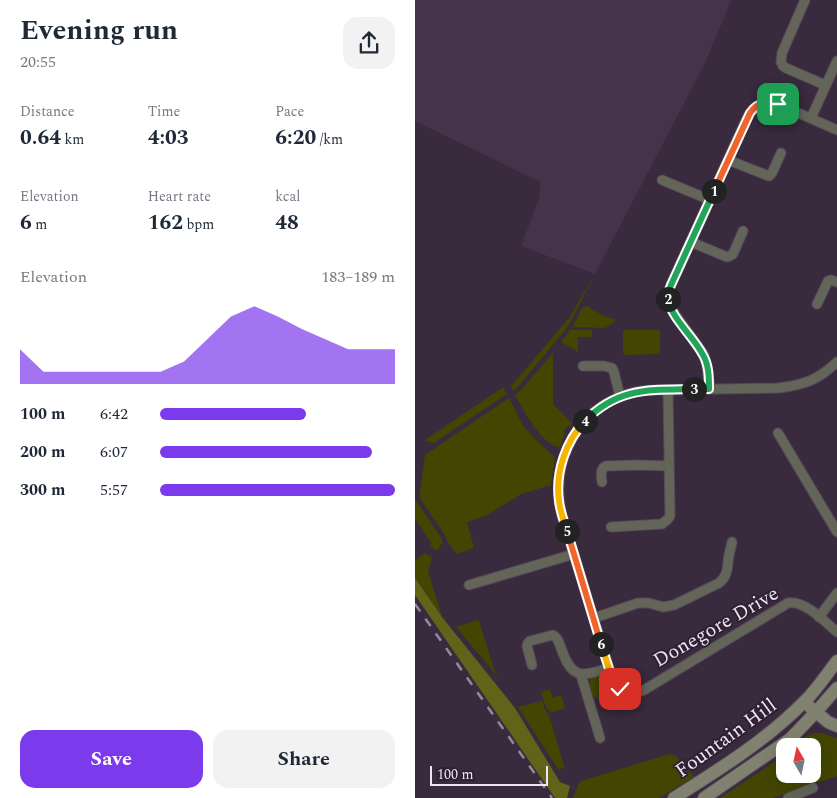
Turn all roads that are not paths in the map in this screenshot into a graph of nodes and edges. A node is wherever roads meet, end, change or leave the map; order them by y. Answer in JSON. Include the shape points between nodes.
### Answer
{"nodes":[{"id":1,"x":805,"y":0,"type":"edge"},
{"id":2,"x":837,"y":61,"type":"edge"},
{"id":3,"x":825,"y":85,"type":"junction"},
{"id":4,"x":811,"y":118,"type":"junction"},
{"id":5,"x":837,"y":130,"type":"edge"},
{"id":6,"x":781,"y":153,"type":"dead end"},
{"id":7,"x":728,"y":160,"type":"junction"},
{"id":8,"x":662,"y":180,"type":"dead end"},
{"id":9,"x":710,"y":200,"type":"junction"},
{"id":10,"x":743,"y":231,"type":"dead end"},
{"id":11,"x":691,"y":242,"type":"junction"},
{"id":12,"x":837,"y":282,"type":"edge"},
{"id":13,"x":817,"y":304,"type":"dead end"},
{"id":14,"x":837,"y":362,"type":"edge"},
{"id":15,"x":583,"y":366,"type":"dead end"},
{"id":16,"x":709,"y":389,"type":"junction"},
{"id":17,"x":668,"y":390,"type":"junction"},
{"id":18,"x":620,"y":397,"type":"junction"},
{"id":19,"x":778,"y":433,"type":"dead end"},
{"id":20,"x":669,"y":466,"type":"junction"},
{"id":21,"x":601,"y":482,"type":"dead end"},
{"id":22,"x":611,"y":527,"type":"dead end"},
{"id":23,"x":837,"y":532,"type":"edge"},
{"id":24,"x":732,"y":542,"type":"dead end"},
{"id":25,"x":574,"y":554,"type":"junction"},
{"id":26,"x":469,"y":585,"type":"dead end"},
{"id":27,"x":837,"y":593,"type":"edge"},
{"id":28,"x":819,"y":617,"type":"junction"},
{"id":29,"x":594,"y":618,"type":"junction"},
{"id":30,"x":837,"y":632,"type":"edge"},
{"id":31,"x":837,"y":661,"type":"edge"},
{"id":32,"x":532,"y":665,"type":"dead end"},
{"id":33,"x":609,"y":668,"type":"junction"},
{"id":34,"x":581,"y":675,"type":"junction"},
{"id":35,"x":837,"y":688,"type":"edge"},
{"id":36,"x":805,"y":702,"type":"junction"},
{"id":37,"x":816,"y":712,"type":"junction"},
{"id":38,"x":837,"y":726,"type":"edge"},
{"id":39,"x":600,"y":738,"type":"dead end"},
{"id":40,"x":813,"y":788,"type":"dead end"},
{"id":41,"x":799,"y":796,"type":"edge"},
{"id":42,"x":674,"y":798,"type":"edge"},
{"id":43,"x":704,"y":798,"type":"edge"},
{"id":44,"x":788,"y":798,"type":"edge"}],
"edges":[{"from":1,"to":3,"type":"street","via":[[781,62],[786,68]]},
{"from":2,"to":3,"type":"street"},
{"from":3,"to":4,"type":"street"},
{"from":4,"to":5,"type":"street"},
{"from":4,"to":7,"type":"street","via":[[775,103],[756,106]]},
{"from":6,"to":7,"type":"street","via":[[769,176]]},
{"from":7,"to":9,"type":"street"},
{"from":8,"to":9,"type":"street"},
{"from":9,"to":11,"type":"street"},
{"from":10,"to":11,"type":"street","via":[[733,254],[727,257]]},
{"from":11,"to":16,"type":"street","via":[[668,297],[672,310],[704,356]]},
{"from":12,"to":13,"type":"street","via":[[828,281]]},
{"from":14,"to":16,"type":"street","name":"Donegore Drive","via":[[818,377],[800,385]]},
{"from":15,"to":18,"type":"street","via":[[611,368]]},
{"from":16,"to":17,"type":"street","name":"Donegore Drive"},
{"from":17,"to":18,"type":"street","name":"Donegore Drive"},
{"from":17,"to":20,"type":"street"},
{"from":18,"to":25,"type":"street","name":"Donegore Drive","via":[[583,422],[571,438],[563,459],[559,500]]},
{"from":19,"to":23,"type":"street"},
{"from":20,"to":21,"type":"street","via":[[606,466],[601,471]]},
{"from":20,"to":22,"type":"street","via":[[669,516],[665,522]]},
{"from":24,"to":29,"type":"street","via":[[726,574],[714,586],[674,605],[663,607],[638,603]]},
{"from":25,"to":26,"type":"street"},
{"from":25,"to":29,"type":"street","name":"Donegore Drive"},
{"from":27,"to":28,"type":"street"},
{"from":28,"to":30,"type":"street","name":"Donegore Drive"},
{"from":28,"to":33,"type":"street","name":"Donegore Drive","via":[[795,602],[788,603],[637,692],[620,689]]},
{"from":29,"to":33,"type":"street","name":"Donegore Drive"},
{"from":31,"to":36,"type":"main road","name":"Fountain Hill"},
{"from":32,"to":34,"type":"street","via":[[527,643],[553,635],[558,638],[570,667]]},
{"from":33,"to":34,"type":"street"},
{"from":34,"to":39,"type":"street"},
{"from":35,"to":37,"type":"main road","name":"Fountain Hill"},
{"from":36,"to":37,"type":"main road"},
{"from":36,"to":42,"type":"main road","name":"Fountain Hill","via":[[767,736]]},
{"from":37,"to":38,"type":"main road"},
{"from":37,"to":43,"type":"main road","name":"Fountain Hill","via":[[790,739]]},
{"from":40,"to":41,"type":"street"},
{"from":41,"to":44,"type":"street"}]}
